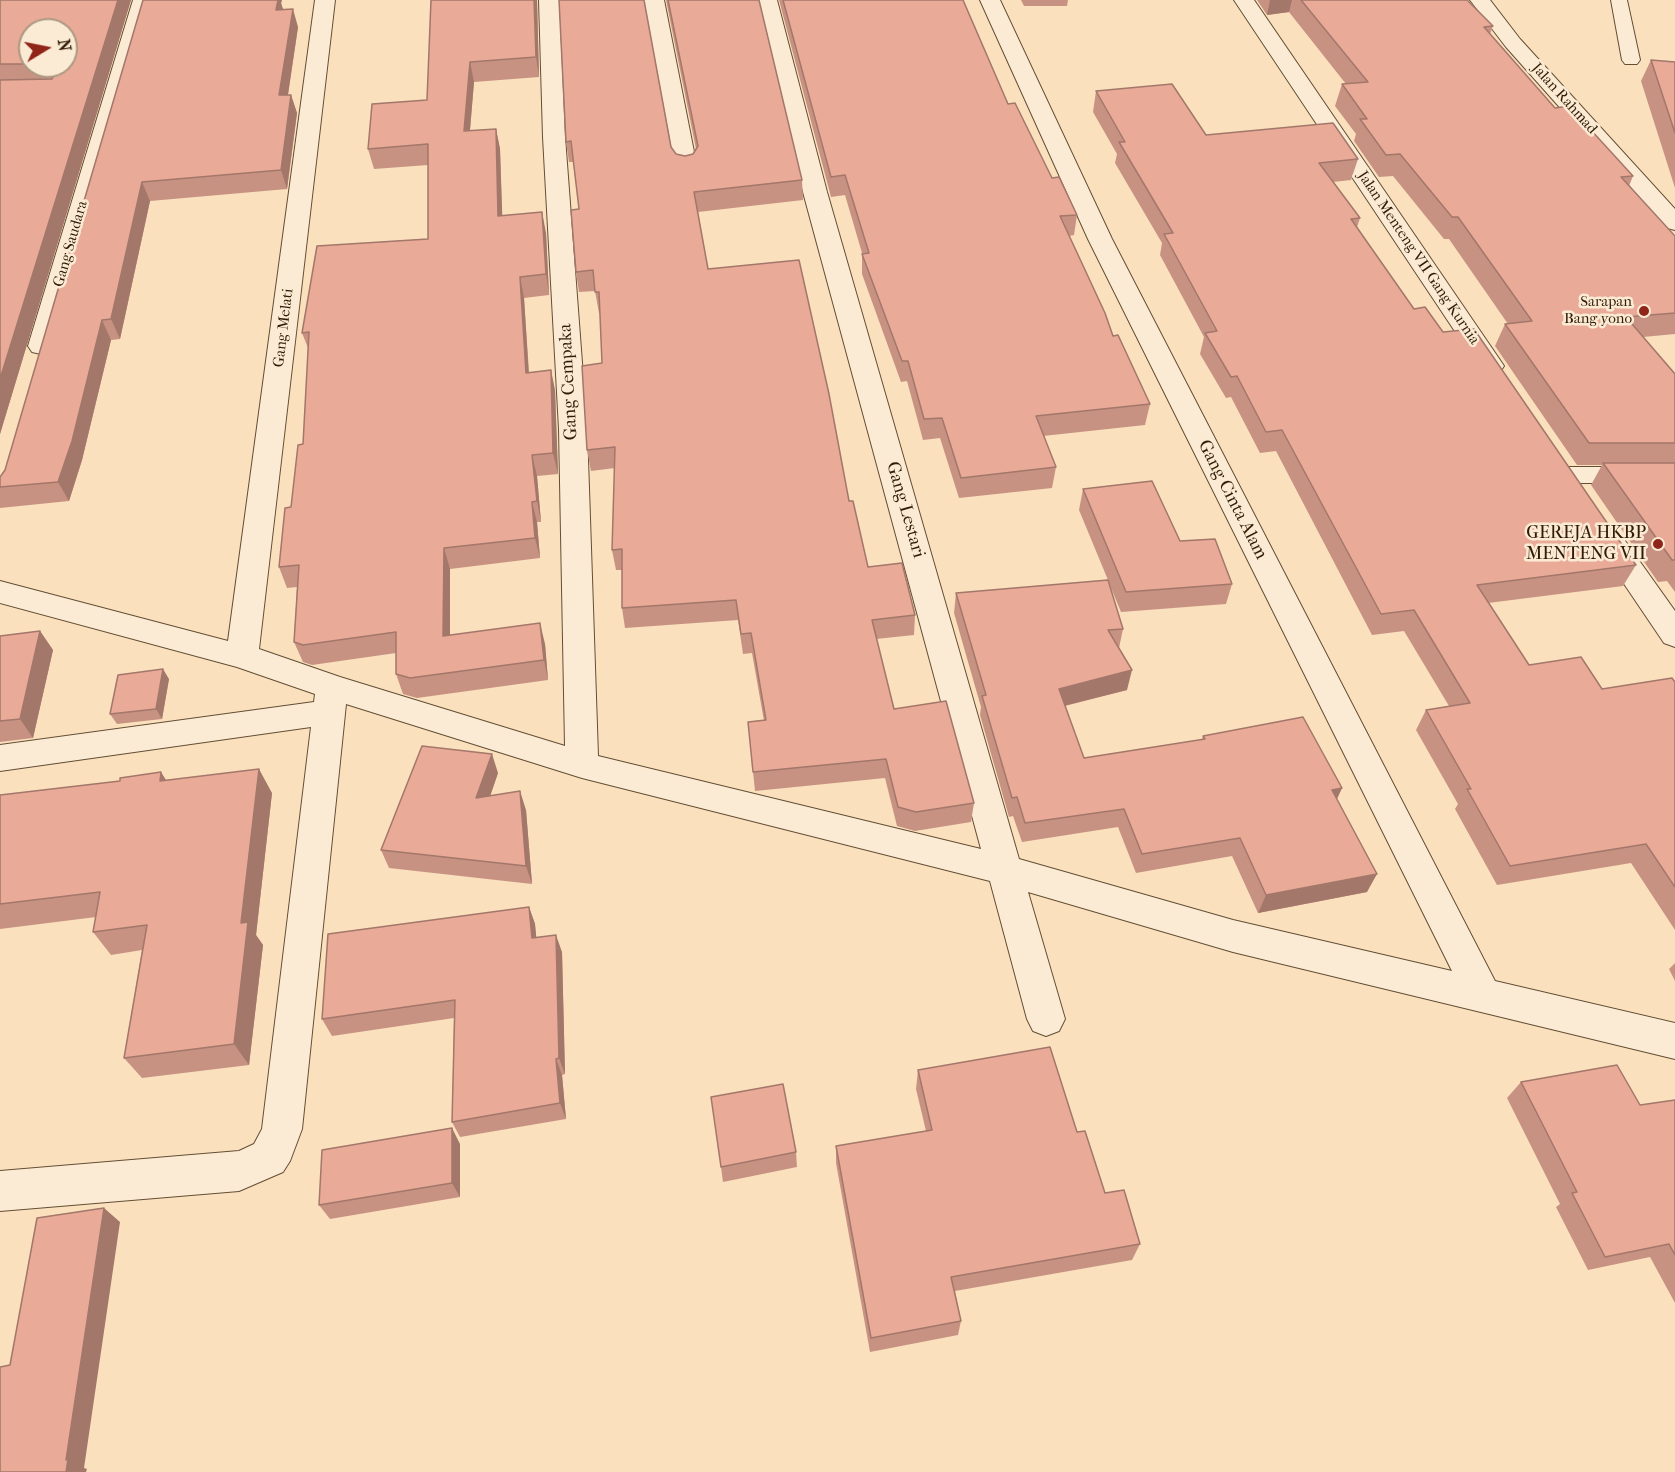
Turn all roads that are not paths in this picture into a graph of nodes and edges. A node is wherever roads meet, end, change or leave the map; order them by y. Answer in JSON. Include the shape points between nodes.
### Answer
{"nodes":[{"id":1,"x":143,"y":0,"type":"edge"},
{"id":2,"x":325,"y":0,"type":"edge"},
{"id":3,"x":549,"y":0,"type":"edge"},
{"id":4,"x":654,"y":0,"type":"edge"},
{"id":5,"x":767,"y":0,"type":"edge"},
{"id":6,"x":990,"y":0,"type":"edge"},
{"id":7,"x":1244,"y":0,"type":"edge"},
{"id":8,"x":1480,"y":0,"type":"edge"},
{"id":9,"x":1619,"y":0,"type":"edge"},
{"id":10,"x":1631,"y":60,"type":"dead end"},
{"id":11,"x":686,"y":167,"type":"edge"},
{"id":12,"x":1675,"y":222,"type":"edge"},
{"id":13,"x":36,"y":364,"type":"edge"},
{"id":14,"x":1504,"y":386,"type":"edge"},
{"id":15,"x":1558,"y":465,"type":"joint"},
{"id":16,"x":1675,"y":475,"type":"edge"},
{"id":17,"x":0,"y":592,"type":"edge"},
{"id":18,"x":1675,"y":635,"type":"edge"},
{"id":19,"x":242,"y":656,"type":"junction"},
{"id":20,"x":331,"y":700,"type":"junction"},
{"id":21,"x":0,"y":758,"type":"edge"},
{"id":22,"x":582,"y":765,"type":"junction"},
{"id":23,"x":1006,"y":870,"type":"junction"},
{"id":24,"x":1483,"y":995,"type":"junction"},
{"id":25,"x":1046,"y":1019,"type":"dead end"},
{"id":26,"x":1675,"y":1041,"type":"edge"},
{"id":27,"x":0,"y":1191,"type":"edge"}],
"edges":[{"from":1,"to":13,"type":"street","name":"Gang Saudara"},
{"from":2,"to":19,"type":"street","name":"Gang Melati"},
{"from":3,"to":22,"type":"street","name":"Gang Cempaka","via":[[573,429]]},
{"from":4,"to":11,"type":"street"},
{"from":5,"to":23,"type":"street","name":"Gang Lestari","via":[[815,192]]},
{"from":6,"to":24,"type":"street","name":"Gang Cinta Alam","via":[[1100,239]]},
{"from":7,"to":14,"type":"street","name":"Jalan Menteng VII Gang Kurnia"},
{"from":8,"to":12,"type":"street","name":"Jalan Rahmad","via":[[1513,43]]},
{"from":9,"to":10,"type":"lane"},
{"from":15,"to":16,"type":"lane"},
{"from":15,"to":18,"type":"street"},
{"from":17,"to":19,"type":"street"},
{"from":19,"to":20,"type":"street"},
{"from":20,"to":21,"type":"street"},
{"from":20,"to":22,"type":"street"},
{"from":20,"to":27,"type":"street","via":[[282,1130],[271,1158],[239,1171]]},
{"from":22,"to":23,"type":"street"},
{"from":23,"to":24,"type":"street","via":[[1233,936]]},
{"from":23,"to":25,"type":"street","name":"Gang Lestari"},
{"from":24,"to":26,"type":"street"}]}
